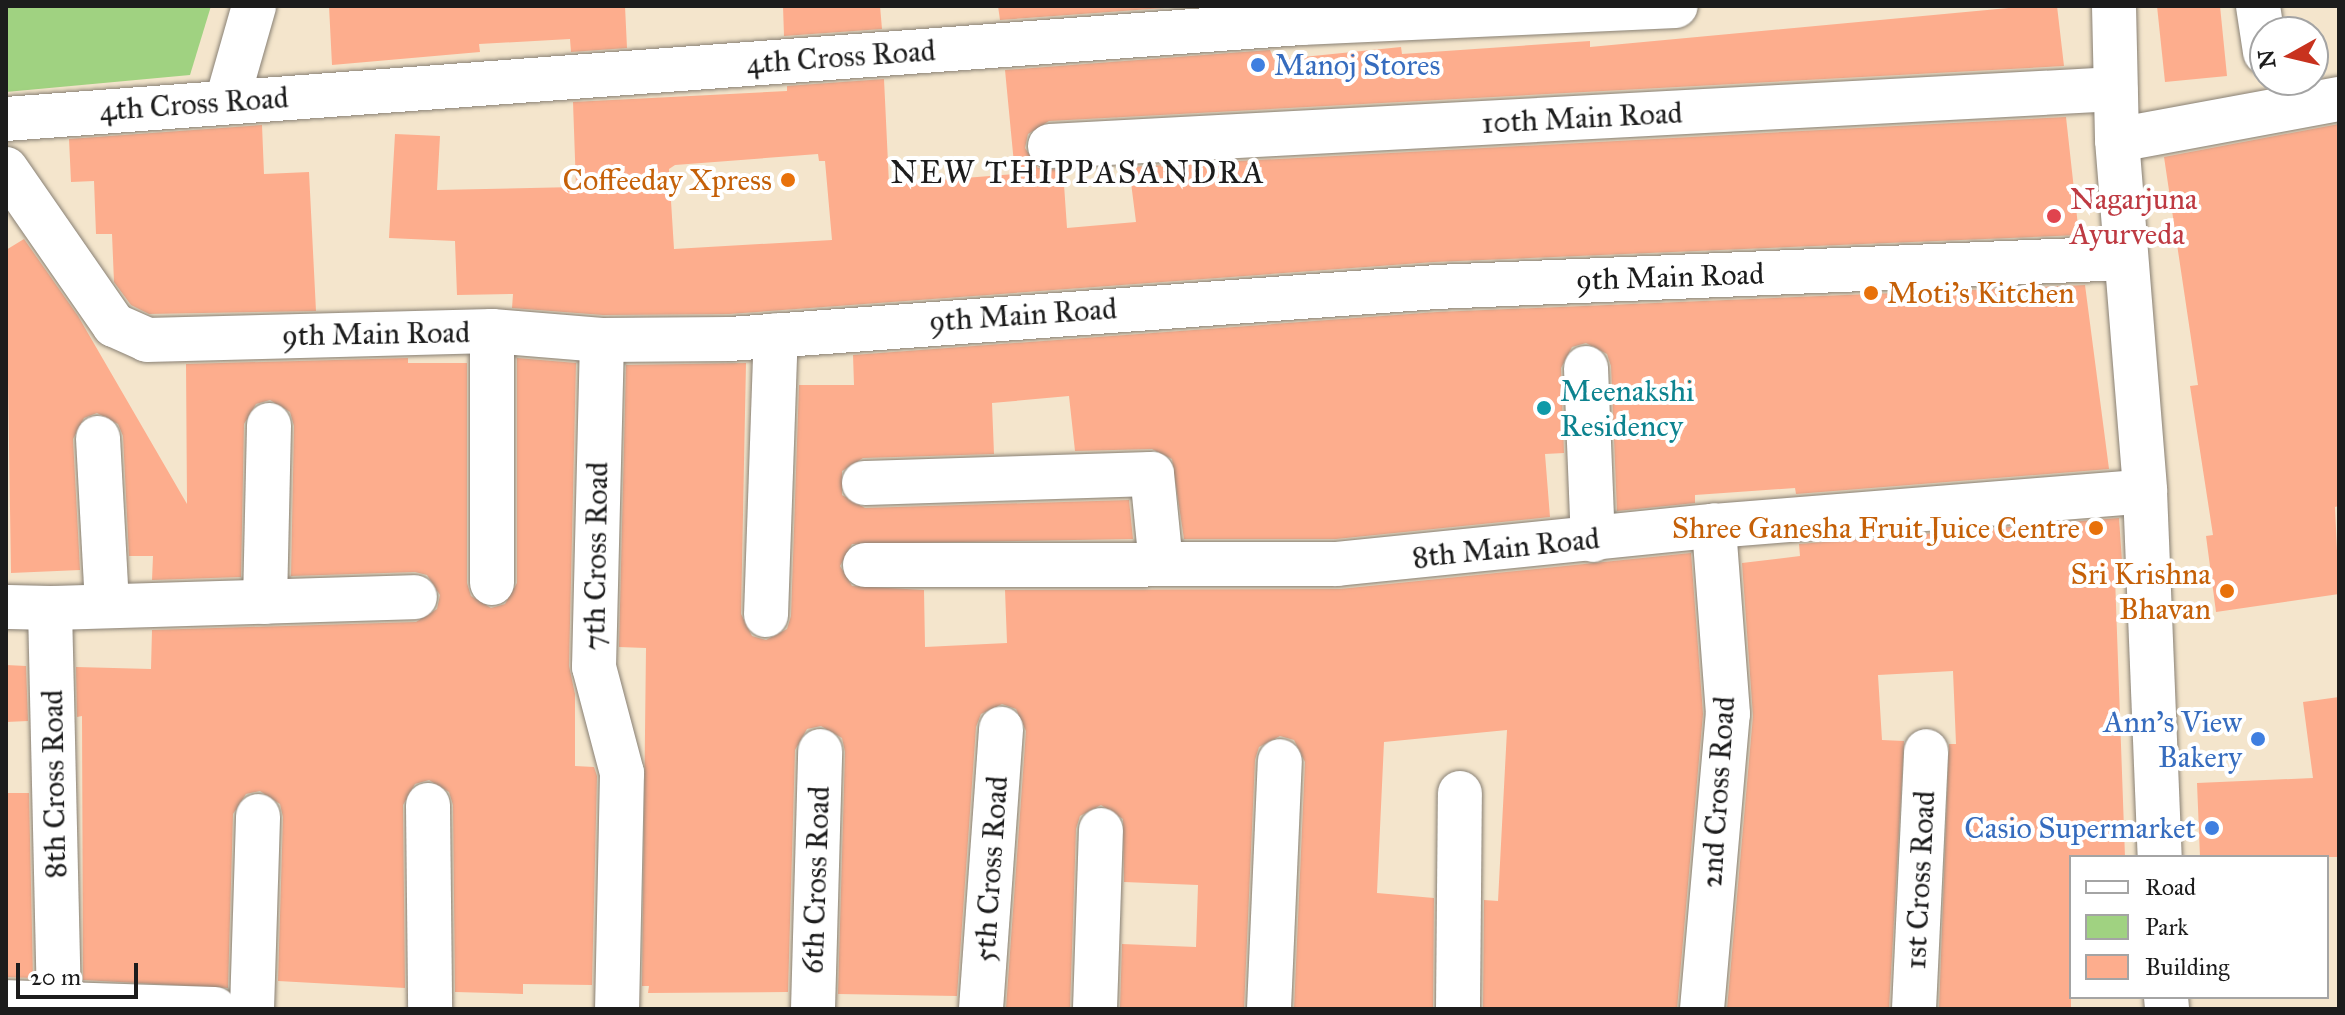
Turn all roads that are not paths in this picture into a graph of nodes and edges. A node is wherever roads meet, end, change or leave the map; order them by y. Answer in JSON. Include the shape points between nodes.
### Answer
{"nodes":[{"id":1,"x":254,"y":6,"type":"edge"},
{"id":2,"x":1676,"y":6,"type":"edge"},
{"id":3,"x":2114,"y":6,"type":"edge"},
{"id":4,"x":1301,"y":15,"type":"edge"},
{"id":5,"x":2115,"y":89,"type":"junction"},
{"id":6,"x":2268,"y":96,"type":"edge"},
{"id":7,"x":2288,"y":96,"type":"edge"},
{"id":8,"x":2339,"y":99,"type":"edge"},
{"id":9,"x":227,"y":101,"type":"junction"},
{"id":10,"x":6,"y":119,"type":"edge"},
{"id":11,"x":2117,"y":140,"type":"junction"},
{"id":12,"x":1050,"y":146,"type":"dead end"},
{"id":13,"x":6,"y":169,"type":"edge"},
{"id":14,"x":2125,"y":258,"type":"junction"},
{"id":15,"x":492,"y":331,"type":"junction"},
{"id":16,"x":776,"y":335,"type":"junction"},
{"id":17,"x":602,"y":340,"type":"junction"},
{"id":18,"x":1586,"y":368,"type":"dead end"},
{"id":19,"x":269,"y":425,"type":"dead end"},
{"id":20,"x":98,"y":438,"type":"dead end"},
{"id":21,"x":864,"y":483,"type":"dead end"},
{"id":22,"x":2145,"y":491,"type":"junction"},
{"id":23,"x":1714,"y":526,"type":"junction"},
{"id":24,"x":1593,"y":540,"type":"junction"},
{"id":25,"x":1161,"y":564,"type":"junction"},
{"id":26,"x":865,"y":565,"type":"dead end"},
{"id":27,"x":492,"y":583,"type":"dead end"},
{"id":28,"x":415,"y":597,"type":"dead end"},
{"id":29,"x":265,"y":602,"type":"junction"},
{"id":30,"x":107,"y":606,"type":"junction"},
{"id":31,"x":6,"y":607,"type":"edge"},
{"id":32,"x":50,"y":608,"type":"junction"},
{"id":33,"x":766,"y":615,"type":"dead end"},
{"id":34,"x":1001,"y":729,"type":"dead end"},
{"id":35,"x":820,"y":751,"type":"dead end"},
{"id":36,"x":1926,"y":751,"type":"dead end"},
{"id":37,"x":1280,"y":761,"type":"dead end"},
{"id":38,"x":1460,"y":793,"type":"dead end"},
{"id":39,"x":428,"y":805,"type":"dead end"},
{"id":40,"x":258,"y":816,"type":"dead end"},
{"id":41,"x":1101,"y":830,"type":"dead end"},
{"id":42,"x":2160,"y":855,"type":"edge"},
{"id":43,"x":6,"y":1002,"type":"edge"},
{"id":44,"x":59,"y":1004,"type":"junction"},
{"id":45,"x":215,"y":1009,"type":"edge"},
{"id":46,"x":252,"y":1009,"type":"edge"},
{"id":47,"x":430,"y":1009,"type":"edge"},
{"id":48,"x":617,"y":1009,"type":"edge"},
{"id":49,"x":813,"y":1009,"type":"edge"},
{"id":50,"x":981,"y":1009,"type":"edge"},
{"id":51,"x":1095,"y":1009,"type":"edge"},
{"id":52,"x":1269,"y":1009,"type":"edge"},
{"id":53,"x":1458,"y":1009,"type":"edge"},
{"id":54,"x":1702,"y":1009,"type":"edge"},
{"id":55,"x":1914,"y":1009,"type":"edge"}],
"edges":[{"from":1,"to":9,"type":"street"},
{"from":2,"to":4,"type":"street","name":"4th Cross Road"},
{"from":3,"to":5,"type":"street"},
{"from":4,"to":9,"type":"street","name":"4th Cross Road"},
{"from":5,"to":11,"type":"street"},
{"from":5,"to":12,"type":"street","name":"10th Main Road"},
{"from":6,"to":11,"type":"street"},
{"from":7,"to":8,"type":"street"},
{"from":9,"to":10,"type":"street","name":"4th Cross Road"},
{"from":11,"to":14,"type":"street"},
{"from":13,"to":15,"type":"street","name":"9th Main Road","via":[[114,325],[147,340]]},
{"from":14,"to":16,"type":"street","name":"9th Main Road","via":[[1436,287]]},
{"from":14,"to":22,"type":"street"},
{"from":15,"to":17,"type":"street","name":"9th Main Road"},
{"from":15,"to":27,"type":"street"},
{"from":16,"to":17,"type":"street","name":"9th Main Road"},
{"from":16,"to":33,"type":"street"},
{"from":17,"to":48,"type":"street","name":"7th Cross Road","via":[[594,667],[622,773]]},
{"from":18,"to":24,"type":"street"},
{"from":19,"to":29,"type":"street"},
{"from":20,"to":30,"type":"street"},
{"from":21,"to":25,"type":"street","via":[[1152,474]]},
{"from":22,"to":23,"type":"street","name":"8th Main Road"},
{"from":22,"to":42,"type":"street"},
{"from":23,"to":24,"type":"street","name":"8th Main Road"},
{"from":23,"to":54,"type":"street","name":"2nd Cross Road","via":[[1728,714]]},
{"from":24,"to":25,"type":"street","name":"8th Main Road","via":[[1337,564]]},
{"from":25,"to":26,"type":"street","name":"8th Main Road"},
{"from":28,"to":29,"type":"street"},
{"from":29,"to":30,"type":"street"},
{"from":30,"to":32,"type":"street"},
{"from":31,"to":32,"type":"street"},
{"from":32,"to":44,"type":"street","name":"8th Cross Road"},
{"from":34,"to":50,"type":"street","name":"5th Cross Road"},
{"from":35,"to":49,"type":"street","name":"6th Cross Road"},
{"from":36,"to":55,"type":"street","name":"1st Cross Road"},
{"from":37,"to":52,"type":"street"},
{"from":38,"to":53,"type":"street"},
{"from":39,"to":47,"type":"street"},
{"from":40,"to":46,"type":"street"},
{"from":41,"to":51,"type":"street"},
{"from":43,"to":44,"type":"street"},
{"from":44,"to":45,"type":"street"}]}
